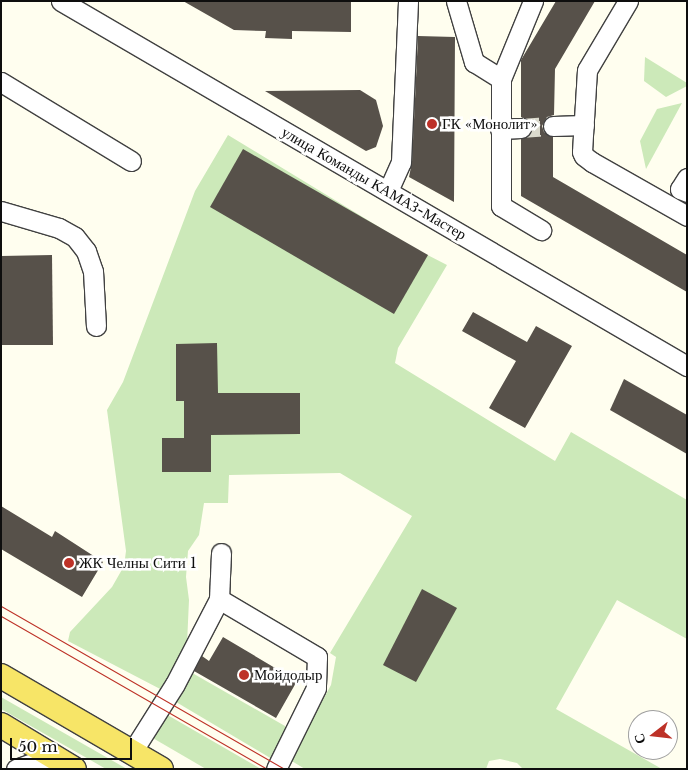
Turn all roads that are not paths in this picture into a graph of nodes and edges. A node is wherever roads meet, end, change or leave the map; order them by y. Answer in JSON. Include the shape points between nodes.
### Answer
{"nodes":[{"id":1,"x":61,"y":1,"type":"edge"},
{"id":2,"x":408,"y":1,"type":"edge"},
{"id":3,"x":456,"y":1,"type":"edge"},
{"id":4,"x":533,"y":1,"type":"edge"},
{"id":5,"x":628,"y":1,"type":"edge"},
{"id":6,"x":501,"y":79,"type":"junction"},
{"id":7,"x":1,"y":82,"type":"edge"},
{"id":8,"x":584,"y":125,"type":"junction"},
{"id":9,"x":553,"y":126,"type":"tunnel mouth"},
{"id":10,"x":521,"y":128,"type":"tunnel mouth"},
{"id":11,"x":500,"y":129,"type":"junction"},
{"id":12,"x":131,"y":161,"type":"dead end"},
{"id":13,"x":687,"y":178,"type":"edge"},
{"id":14,"x":388,"y":191,"type":"junction"},
{"id":15,"x":687,"y":192,"type":"edge"},
{"id":16,"x":1,"y":211,"type":"edge"},
{"id":17,"x":687,"y":216,"type":"edge"},
{"id":18,"x":541,"y":230,"type":"dead end"},
{"id":19,"x":96,"y":326,"type":"dead end"},
{"id":20,"x":687,"y":366,"type":"edge"},
{"id":21,"x":221,"y":553,"type":"dead end"},
{"id":22,"x":219,"y":599,"type":"junction"},
{"id":23,"x":1,"y":676,"type":"edge"},
{"id":24,"x":1,"y":725,"type":"edge"},
{"id":25,"x":132,"y":752,"type":"junction"},
{"id":26,"x":68,"y":766,"type":"edge"},
{"id":27,"x":16,"y":769,"type":"edge"},
{"id":28,"x":161,"y":769,"type":"edge"},
{"id":29,"x":276,"y":769,"type":"edge"}],
"edges":[{"from":1,"to":14,"type":"street","name":"улица Команды КАМАЗ-Мастер"},
{"from":2,"to":14,"type":"street","via":[[401,162]]},
{"from":3,"to":6,"type":"street","via":[[474,62]]},
{"from":4,"to":6,"type":"street"},
{"from":5,"to":8,"type":"street","via":[[587,70]]},
{"from":6,"to":11,"type":"street"},
{"from":7,"to":12,"type":"street"},
{"from":8,"to":9,"type":"street"},
{"from":8,"to":17,"type":"street","via":[[584,156]]},
{"from":10,"to":11,"type":"street"},
{"from":11,"to":18,"type":"street","via":[[500,206]]},
{"from":13,"to":15,"type":"street","via":[[680,188]]},
{"from":14,"to":20,"type":"street","name":"улица Команды КАМАЗ-Мастер"},
{"from":16,"to":19,"type":"street","via":[[59,228],[75,237],[86,252],[94,272]]},
{"from":21,"to":22,"type":"street"},
{"from":22,"to":25,"type":"street","via":[[175,684]]},
{"from":22,"to":29,"type":"street","via":[[317,657],[316,688]]},
{"from":23,"to":25,"type":"main road"},
{"from":24,"to":26,"type":"main road"},
{"from":25,"to":28,"type":"main road"},
{"from":26,"to":27,"type":"street","via":[[41,760]]}]}
